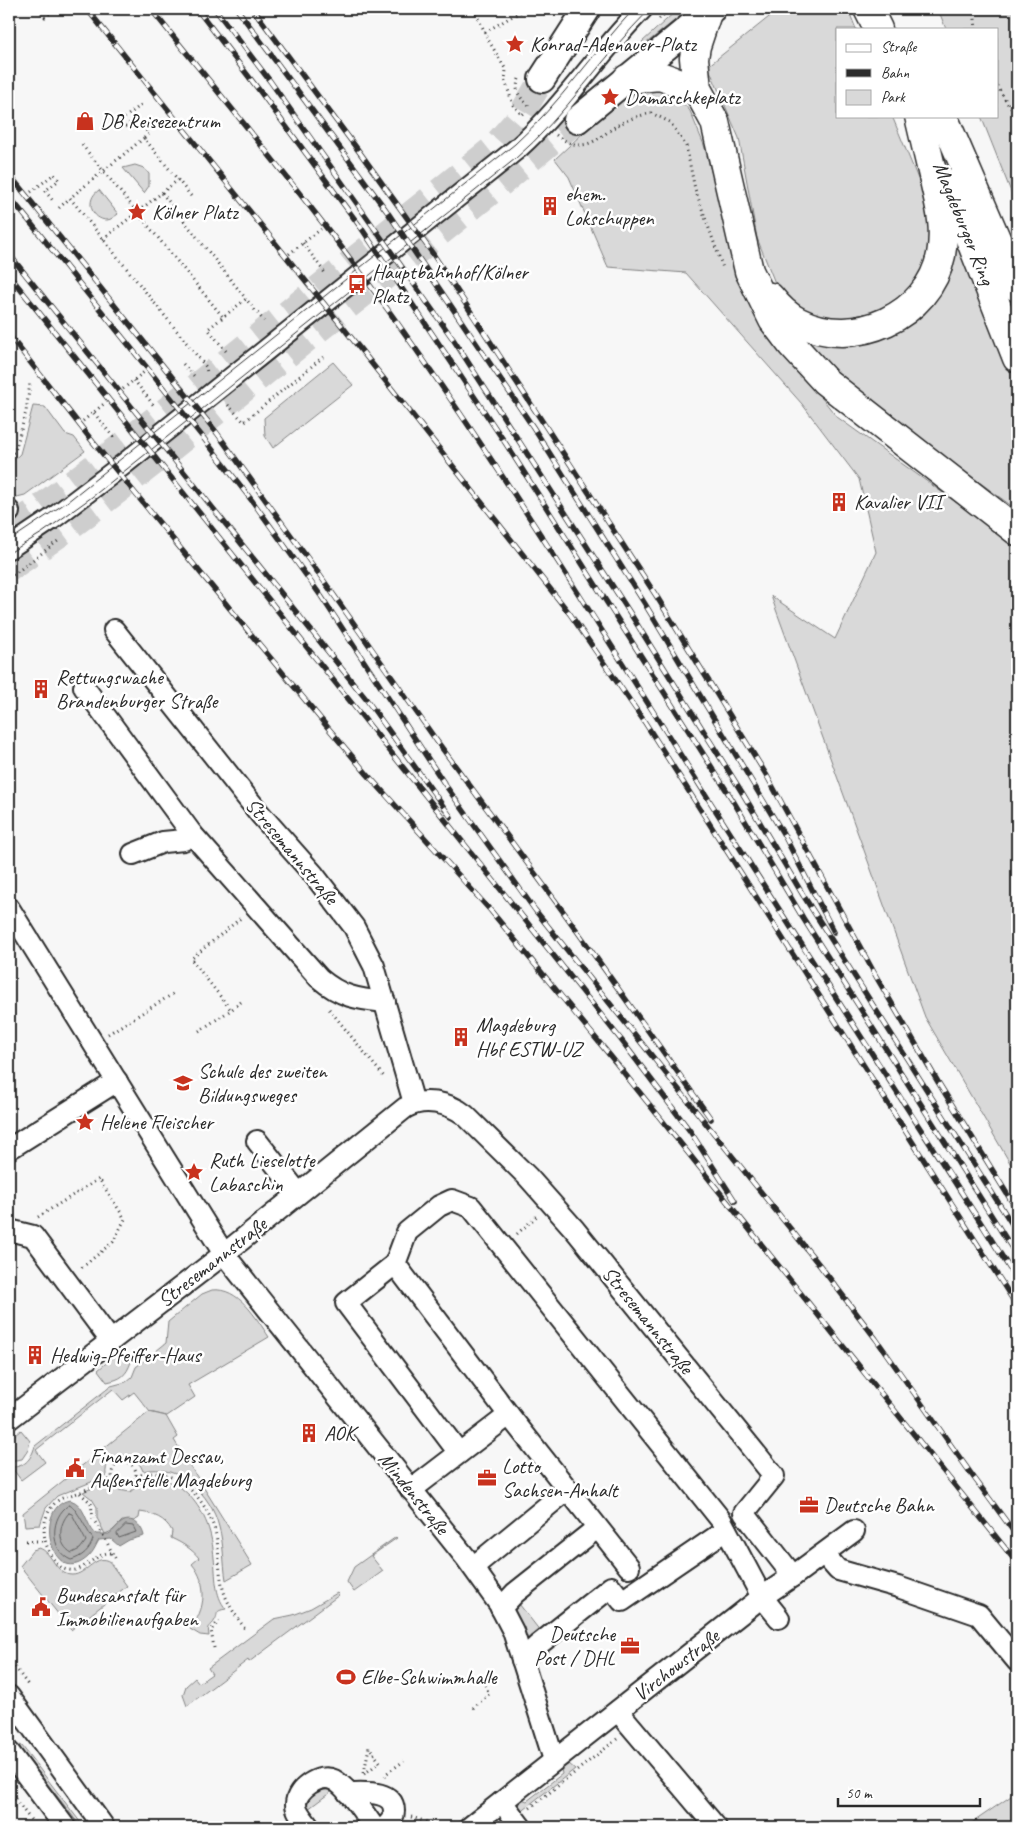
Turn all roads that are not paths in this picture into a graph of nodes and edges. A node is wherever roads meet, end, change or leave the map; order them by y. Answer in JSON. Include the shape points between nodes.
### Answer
{"nodes":[{"id":1,"x":588,"y":9,"type":"edge"},
{"id":2,"x":642,"y":9,"type":"edge"},
{"id":3,"x":868,"y":9,"type":"edge"},
{"id":4,"x":881,"y":9,"type":"edge"},
{"id":5,"x":710,"y":11,"type":"edge"},
{"id":6,"x":878,"y":28,"type":"edge"},
{"id":7,"x":890,"y":28,"type":"edge"},
{"id":8,"x":531,"y":76,"type":"tunnel mouth"},
{"id":9,"x":627,"y":79,"type":"junction"},
{"id":10,"x":697,"y":89,"type":"junction"},
{"id":11,"x":920,"y":118,"type":"edge"},
{"id":12,"x":921,"y":118,"type":"edge"},
{"id":13,"x":944,"y":118,"type":"edge"},
{"id":14,"x":572,"y":131,"type":"tunnel mouth"},
{"id":15,"x":749,"y":270,"type":"junction"},
{"id":16,"x":1017,"y":287,"type":"edge"},
{"id":17,"x":1017,"y":358,"type":"edge"},
{"id":18,"x":1017,"y":531,"type":"edge"},
{"id":19,"x":9,"y":548,"type":"edge"},
{"id":20,"x":114,"y":630,"type":"dead end"},
{"id":21,"x":84,"y":687,"type":"dead end"},
{"id":22,"x":192,"y":834,"type":"junction"},
{"id":23,"x":133,"y":854,"type":"dead end"},
{"id":24,"x":9,"y":908,"type":"edge"},
{"id":25,"x":385,"y":1002,"type":"junction"},
{"id":26,"x":117,"y":1080,"type":"junction"},
{"id":27,"x":411,"y":1105,"type":"junction"},
{"id":28,"x":257,"y":1141,"type":"dead end"},
{"id":29,"x":9,"y":1149,"type":"edge"},
{"id":30,"x":298,"y":1193,"type":"junction"},
{"id":31,"x":9,"y":1230,"type":"edge"},
{"id":32,"x":224,"y":1254,"type":"junction"},
{"id":33,"x":395,"y":1264,"type":"junction"},
{"id":34,"x":110,"y":1341,"type":"junction"},
{"id":35,"x":509,"y":1415,"type":"junction"},
{"id":36,"x":9,"y":1420,"type":"edge"},
{"id":37,"x":459,"y":1453,"type":"junction"},
{"id":38,"x":411,"y":1490,"type":"junction"},
{"id":39,"x":567,"y":1490,"type":"junction"},
{"id":40,"x":597,"y":1528,"type":"junction"},
{"id":41,"x":726,"y":1530,"type":"junction"},
{"id":42,"x":854,"y":1531,"type":"dead end"},
{"id":43,"x":824,"y":1554,"type":"junction"},
{"id":44,"x":473,"y":1567,"type":"junction"},
{"id":45,"x":629,"y":1568,"type":"dead end"},
{"id":46,"x":793,"y":1576,"type":"junction"},
{"id":47,"x":762,"y":1597,"type":"junction"},
{"id":48,"x":502,"y":1608,"type":"junction"},
{"id":49,"x":779,"y":1618,"type":"dead end"},
{"id":50,"x":522,"y":1660,"type":"junction"},
{"id":51,"x":1017,"y":1661,"type":"edge"},
{"id":52,"x":9,"y":1696,"type":"edge"},
{"id":53,"x":618,"y":1711,"type":"junction"},
{"id":54,"x":9,"y":1752,"type":"edge"},
{"id":55,"x":554,"y":1760,"type":"junction"},
{"id":56,"x":348,"y":1793,"type":"junction"},
{"id":57,"x":502,"y":1802,"type":"junction"},
{"id":58,"x":518,"y":1823,"type":"edge"},
{"id":59,"x":65,"y":1827,"type":"edge"},
{"id":60,"x":104,"y":1827,"type":"edge"},
{"id":61,"x":309,"y":1827,"type":"edge"},
{"id":62,"x":374,"y":1827,"type":"edge"},
{"id":63,"x":385,"y":1827,"type":"edge"},
{"id":64,"x":470,"y":1827,"type":"edge"},
{"id":65,"x":716,"y":1827,"type":"edge"}],
"edges":[{"from":1,"to":8,"type":"main road"},
{"from":2,"to":19,"type":"street","via":[[553,114],[518,148],[124,464]]},
{"from":3,"to":6,"type":"highway"},
{"from":4,"to":7,"type":"highway"},
{"from":5,"to":9,"type":"main road"},
{"from":5,"to":10,"type":"highway","via":[[695,52]]},
{"from":9,"to":10,"type":"highway","via":[[660,76]]},
{"from":9,"to":14,"type":"main road"},
{"from":10,"to":15,"type":"highway","via":[[715,122]]},
{"from":11,"to":15,"type":"highway","via":[[944,232],[940,261],[934,276],[912,304],[877,326],[843,331],[821,329],[804,325],[789,316]]},
{"from":12,"to":17,"type":"highway","name":"Magdeburger Ring"},
{"from":13,"to":16,"type":"highway","name":"Magdeburger Ring"},
{"from":15,"to":18,"type":"highway","via":[[779,329],[825,381]]},
{"from":20,"to":25,"type":"street","name":"Stresemannstraße","via":[[260,814],[339,905],[369,954]]},
{"from":21,"to":22,"type":"street"},
{"from":22,"to":23,"type":"street","via":[[184,840],[163,842]]},
{"from":22,"to":25,"type":"street","via":[[326,984],[345,996]]},
{"from":24,"to":26,"type":"street","name":"Mindenstraße"},
{"from":25,"to":27,"type":"street","name":"Stresemannstraße"},
{"from":26,"to":29,"type":"street"},
{"from":26,"to":32,"type":"street","name":"Mindenstraße"},
{"from":27,"to":30,"type":"street","name":"Stresemannstraße"},
{"from":27,"to":46,"type":"street","name":"Stresemannstraße","via":[[436,1102],[461,1112],[500,1148],[552,1203],[774,1476],[744,1513]]},
{"from":28,"to":30,"type":"street"},
{"from":30,"to":32,"type":"street","name":"Stresemannstraße"},
{"from":31,"to":34,"type":"street","via":[[33,1236]]},
{"from":32,"to":34,"type":"street","name":"Stresemannstraße"},
{"from":32,"to":38,"type":"street","name":"Mindenstraße"},
{"from":33,"to":35,"type":"street"},
{"from":33,"to":37,"type":"street","via":[[346,1303]]},
{"from":33,"to":41,"type":"street","via":[[407,1232],[439,1206],[452,1200],[471,1207]]},
{"from":34,"to":36,"type":"street","name":"Stresemannstraße"},
{"from":35,"to":37,"type":"street"},
{"from":35,"to":39,"type":"street"},
{"from":37,"to":38,"type":"street"},
{"from":38,"to":44,"type":"street","name":"Mindenstraße"},
{"from":39,"to":40,"type":"street"},
{"from":39,"to":44,"type":"street"},
{"from":40,"to":45,"type":"street"},
{"from":40,"to":48,"type":"street","via":[[515,1593]]},
{"from":41,"to":47,"type":"street"},
{"from":41,"to":50,"type":"street","via":[[622,1601],[611,1587]]},
{"from":42,"to":43,"type":"street","name":"Virchowstraße"},
{"from":43,"to":46,"type":"street","name":"Virchowstraße"},
{"from":43,"to":51,"type":"street","via":[[838,1570],[979,1616]]},
{"from":44,"to":48,"type":"street","name":"Mindenstraße"},
{"from":46,"to":47,"type":"street","name":"Virchowstraße"},
{"from":47,"to":49,"type":"street"},
{"from":47,"to":53,"type":"street","name":"Virchowstraße"},
{"from":48,"to":50,"type":"street","name":"Mindenstraße"},
{"from":50,"to":55,"type":"street","name":"Mindenstraße"},
{"from":52,"to":60,"type":"street"},
{"from":53,"to":55,"type":"street","name":"Virchowstraße"},
{"from":53,"to":65,"type":"street"},
{"from":54,"to":59,"type":"street"},
{"from":55,"to":57,"type":"street","name":"Virchowstraße"},
{"from":56,"to":61,"type":"street","via":[[334,1780],[324,1778],[302,1792],[296,1809]]},
{"from":56,"to":62,"type":"street"},
{"from":56,"to":63,"type":"street","via":[[377,1794],[389,1799],[394,1812]]},
{"from":57,"to":58,"type":"street"},
{"from":57,"to":64,"type":"street","name":"Virchowstraße"}]}
